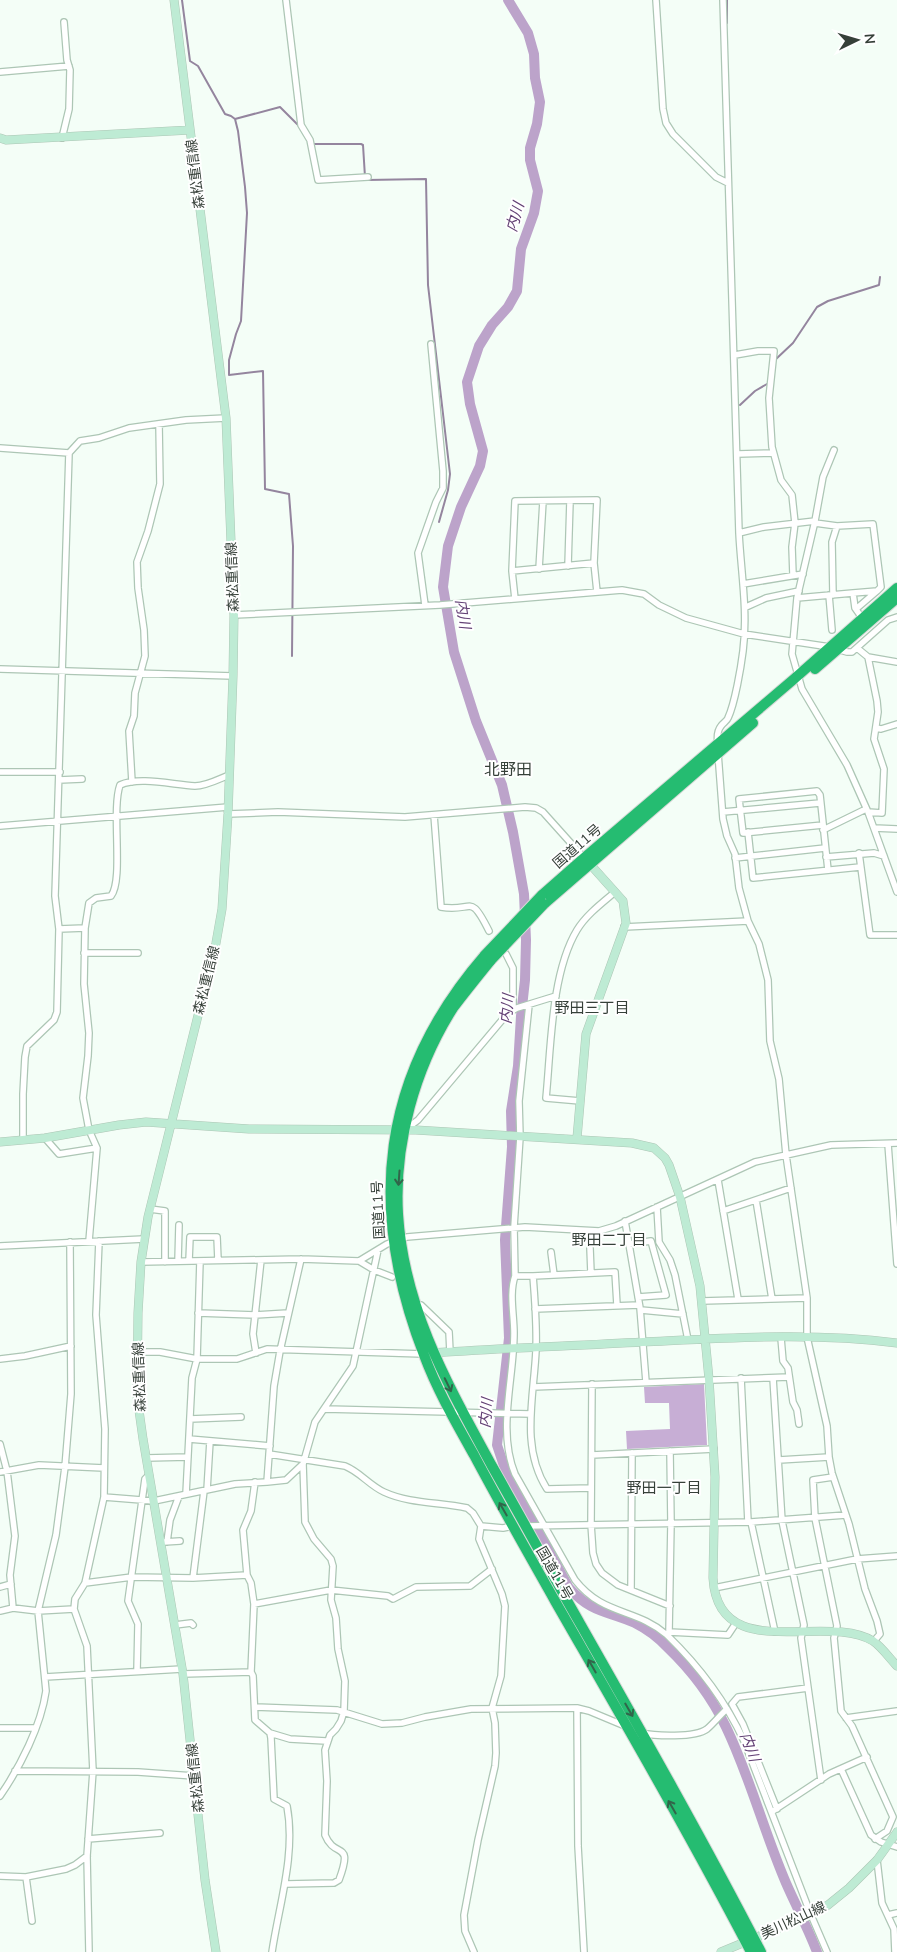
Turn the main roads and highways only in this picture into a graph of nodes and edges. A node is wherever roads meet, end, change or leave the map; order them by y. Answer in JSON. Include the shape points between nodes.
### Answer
{"nodes":[{"id":1,"x":897,"y":588,"type":"edge"},
{"id":2,"x":897,"y":598,"type":"edge"},
{"id":3,"x":834,"y":649,"type":"junction"},
{"id":4,"x":397,"y":1240,"type":"junction"},
{"id":5,"x":428,"y":1354,"type":"junction"},
{"id":6,"x":750,"y":1940,"type":"junction"},
{"id":7,"x":759,"y":1952,"type":"edge"}],
"edges":[{"from":1,"to":3,"type":"highway","name":"国道11号","via":[[859,614]]},
{"from":2,"to":3,"type":"highway","name":"国道11号"},
{"from":3,"to":4,"type":"highway","name":"国道11号","bridge":true,"via":[[586,860],[543,899],[488,958],[434,1041],[400,1130],[389,1185]]},
{"from":4,"to":5,"type":"highway","name":"国道11号"},
{"from":4,"to":5,"type":"highway","name":"国道11号","via":[[398,1270]]},
{"from":5,"to":6,"type":"highway","name":"国道11号","one_way":true,"via":[[643,1734]]},
{"from":6,"to":5,"type":"highway","name":"国道11号","one_way":true,"via":[[450,1413]]},
{"from":6,"to":7,"type":"highway","name":"国道11号"}]}
